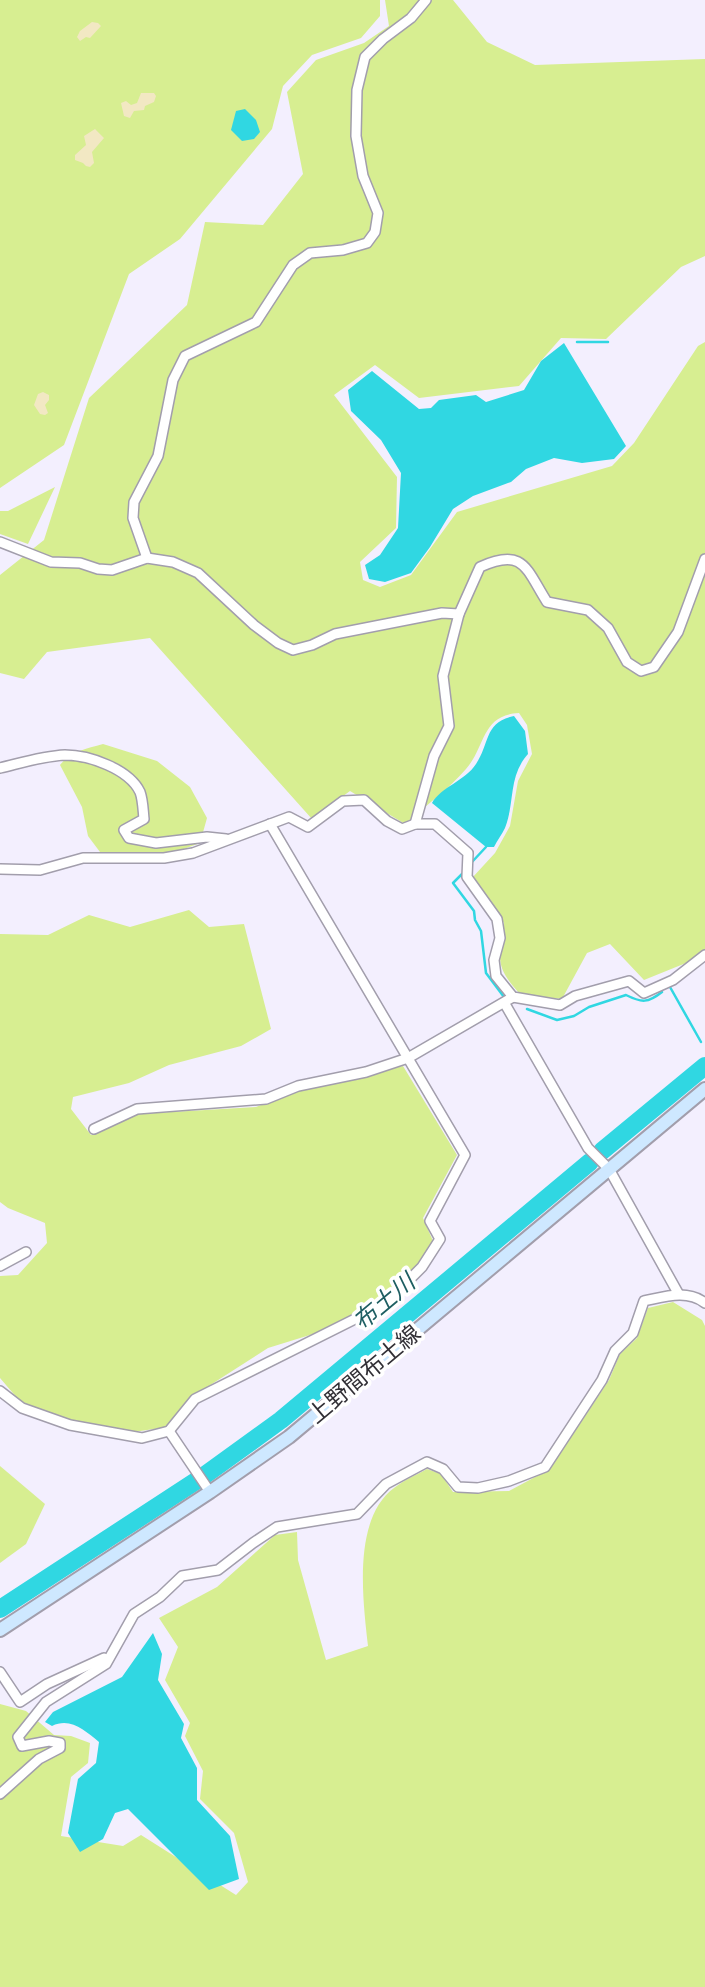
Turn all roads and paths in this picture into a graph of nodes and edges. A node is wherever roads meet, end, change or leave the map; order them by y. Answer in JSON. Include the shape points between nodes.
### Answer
{"nodes":[{"id":1,"x":426,"y":0,"type":"edge"},
{"id":2,"x":0,"y":542,"type":"edge"},
{"id":3,"x":147,"y":558,"type":"junction"},
{"id":4,"x":705,"y":559,"type":"edge"},
{"id":5,"x":458,"y":614,"type":"junction"},
{"id":6,"x":0,"y":768,"type":"edge"},
{"id":7,"x":271,"y":824,"type":"junction"},
{"id":8,"x":415,"y":824,"type":"junction"},
{"id":9,"x":231,"y":839,"type":"junction"},
{"id":10,"x":0,"y":869,"type":"edge"},
{"id":11,"x":705,"y":956,"type":"edge"},
{"id":12,"x":509,"y":1001,"type":"junction"},
{"id":13,"x":408,"y":1058,"type":"junction"},
{"id":14,"x":705,"y":1089,"type":"edge"},
{"id":15,"x":94,"y":1129,"type":"dead end"},
{"id":16,"x":609,"y":1169,"type":"junction"},
{"id":17,"x":26,"y":1252,"type":"dead end"},
{"id":18,"x":0,"y":1266,"type":"edge"},
{"id":19,"x":678,"y":1293,"type":"junction"},
{"id":20,"x":705,"y":1303,"type":"edge"},
{"id":21,"x":0,"y":1391,"type":"edge"},
{"id":22,"x":169,"y":1431,"type":"junction"},
{"id":23,"x":210,"y":1492,"type":"junction"},
{"id":24,"x":0,"y":1630,"type":"edge"},
{"id":25,"x":113,"y":1649,"type":"junction"},
{"id":26,"x":0,"y":1672,"type":"edge"},
{"id":27,"x":0,"y":1794,"type":"edge"}],
"edges":[{"from":1,"to":3,"type":"street","via":[[365,57],[357,90],[356,136],[365,184],[378,213],[375,232],[367,243],[310,253],[293,265],[256,322],[185,356],[173,380],[158,456],[134,502],[133,518]]},
{"from":2,"to":3,"type":"street","via":[[51,562],[98,569],[112,570]]},
{"from":3,"to":5,"type":"street","via":[[198,573],[254,625],[293,650],[335,634],[442,613]]},
{"from":4,"to":5,"type":"street","via":[[678,632],[654,667],[641,671],[627,662],[608,628],[588,610],[547,602],[523,564],[512,558],[480,567]]},
{"from":5,"to":8,"type":"street","via":[[443,676],[449,726],[434,756]]},
{"from":6,"to":9,"type":"street","via":[[67,755],[97,762],[120,770],[141,794],[144,819],[124,830],[129,838],[156,843]]},
{"from":7,"to":8,"type":"street","via":[[289,817],[309,827],[343,802],[364,800],[402,829]]},
{"from":7,"to":9,"type":"street"},
{"from":7,"to":13,"type":"street"},
{"from":8,"to":12,"type":"street","via":[[435,824],[468,853],[467,877],[497,919],[496,976]]},
{"from":9,"to":10,"type":"street","via":[[164,858],[82,858],[40,870]]},
{"from":11,"to":12,"type":"street","via":[[673,980],[644,993],[628,981],[560,1005]]},
{"from":12,"to":13,"type":"street"},
{"from":12,"to":16,"type":"street","via":[[588,1148]]},
{"from":13,"to":15,"type":"street","via":[[298,1086],[266,1099],[137,1109]]},
{"from":13,"to":22,"type":"street","via":[[465,1155],[430,1221],[440,1239],[422,1267],[385,1304],[195,1399]]},
{"from":14,"to":16,"type":"main road","name":"上野間布土線"},
{"from":16,"to":19,"type":"street"},
{"from":16,"to":23,"type":"main road","name":"上野間布土線","via":[[289,1437]]},
{"from":17,"to":18,"type":"street"},
{"from":19,"to":20,"type":"street"},
{"from":19,"to":25,"type":"street","via":[[644,1301],[633,1333],[615,1351],[602,1380],[545,1467],[478,1488],[458,1487],[443,1469],[427,1462],[386,1484],[357,1514],[277,1527],[218,1570],[182,1576],[134,1614]]},
{"from":21,"to":22,"type":"street","via":[[22,1408],[69,1425],[142,1438]]},
{"from":22,"to":23,"type":"street"},
{"from":23,"to":24,"type":"main road","name":"上野間布土線"},
{"from":25,"to":26,"type":"street","via":[[101,1661],[47,1684],[20,1702]]},
{"from":25,"to":27,"type":"street","via":[[106,1664],[46,1702],[18,1737],[22,1746],[49,1741],[60,1743],[60,1748],[39,1759]]}]}
